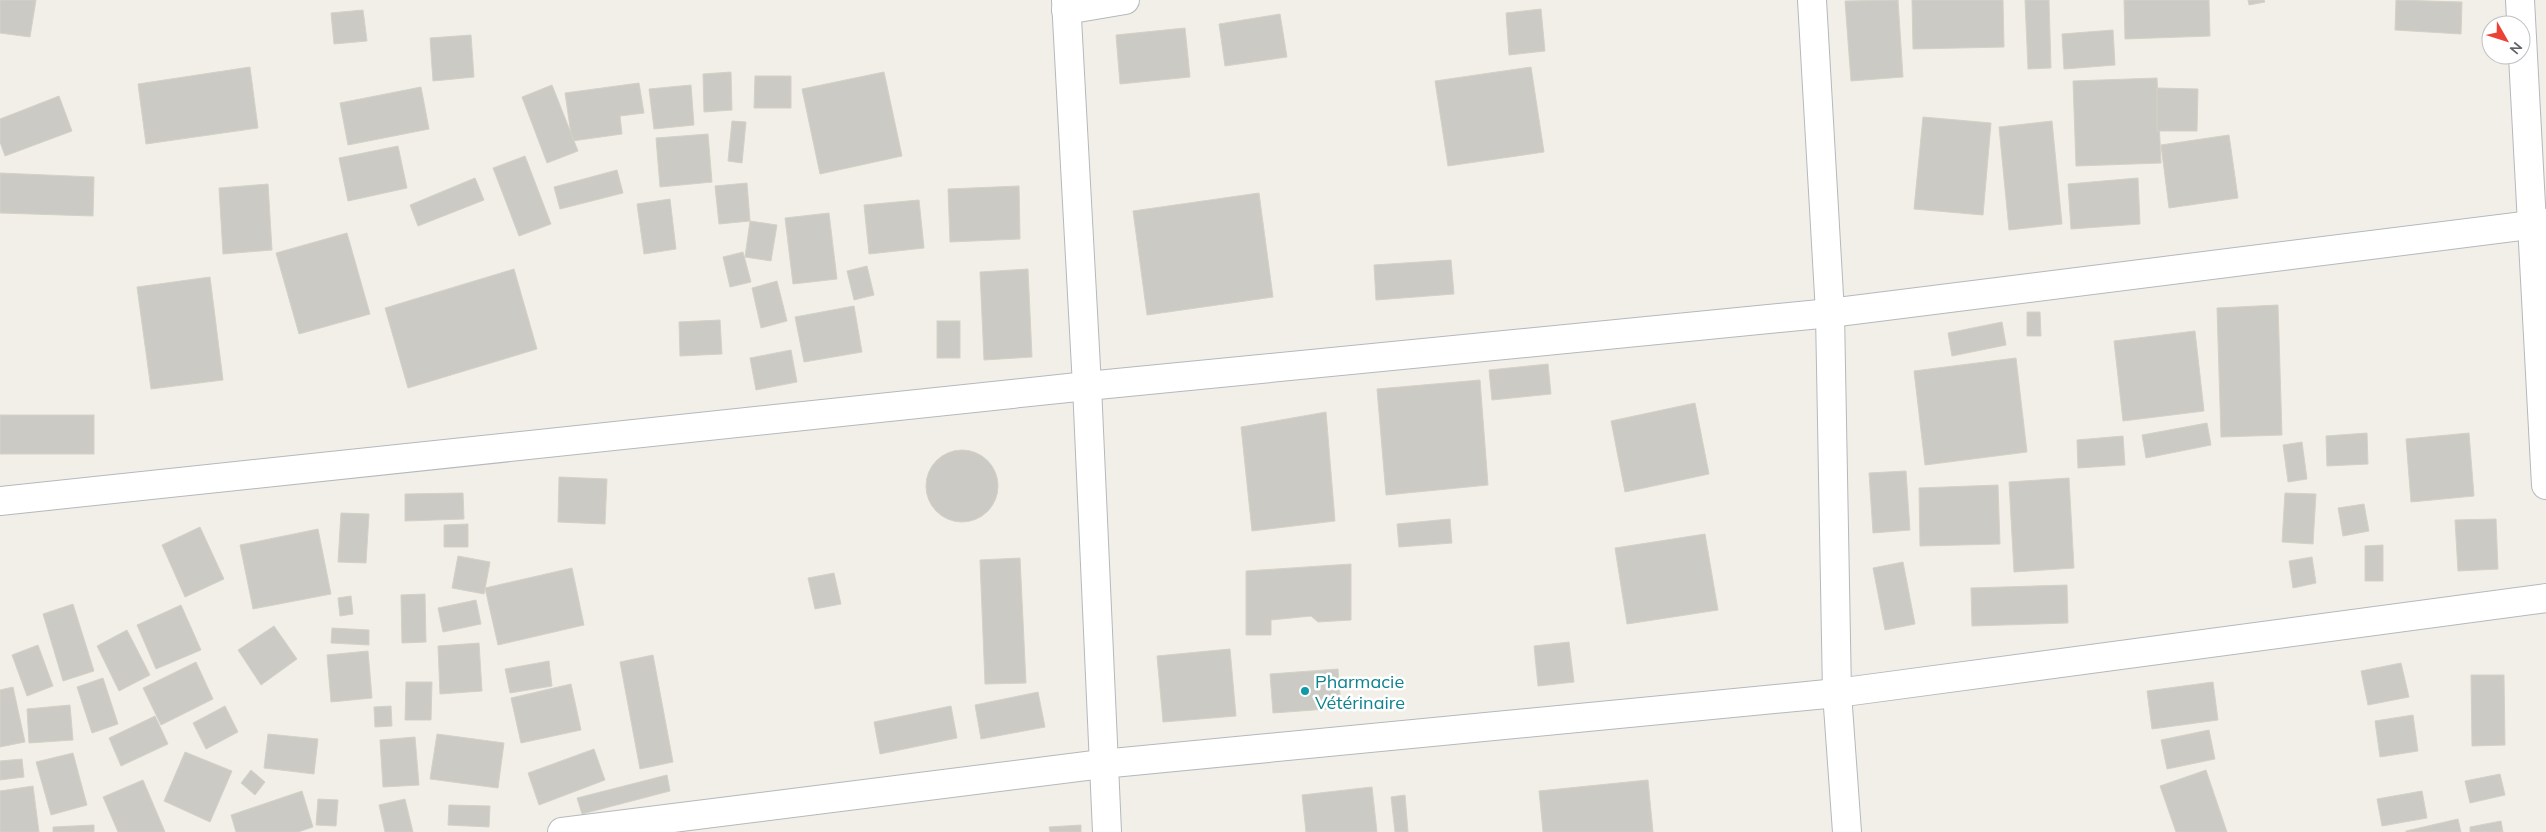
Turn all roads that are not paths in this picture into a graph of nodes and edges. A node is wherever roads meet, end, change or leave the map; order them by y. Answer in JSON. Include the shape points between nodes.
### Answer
{"nodes":[{"id":1,"x":1126,"y":0,"type":"edge"},
{"id":2,"x":1812,"y":0,"type":"edge"},
{"id":3,"x":2520,"y":0,"type":"edge"},
{"id":4,"x":1066,"y":5,"type":"edge"},
{"id":5,"x":2539,"y":224,"type":"edge"},
{"id":6,"x":1830,"y":313,"type":"junction"},
{"id":7,"x":1087,"y":386,"type":"junction"},
{"id":8,"x":2546,"y":485,"type":"edge"},
{"id":9,"x":0,"y":501,"type":"edge"},
{"id":10,"x":2546,"y":598,"type":"edge"},
{"id":11,"x":1836,"y":692,"type":"junction"},
{"id":12,"x":1102,"y":764,"type":"junction"},
{"id":13,"x":562,"y":832,"type":"edge"},
{"id":14,"x":1107,"y":832,"type":"edge"},
{"id":15,"x":1847,"y":832,"type":"edge"}],
"edges":[{"from":1,"to":4,"type":"street"},
{"from":2,"to":6,"type":"street"},
{"from":3,"to":5,"type":"street"},
{"from":4,"to":7,"type":"street"},
{"from":5,"to":6,"type":"street"},
{"from":5,"to":8,"type":"street"},
{"from":6,"to":7,"type":"street"},
{"from":6,"to":11,"type":"street"},
{"from":7,"to":9,"type":"street"},
{"from":7,"to":12,"type":"street"},
{"from":10,"to":11,"type":"street"},
{"from":11,"to":12,"type":"street"},
{"from":11,"to":15,"type":"street"},
{"from":12,"to":13,"type":"street"},
{"from":12,"to":14,"type":"street"}]}
